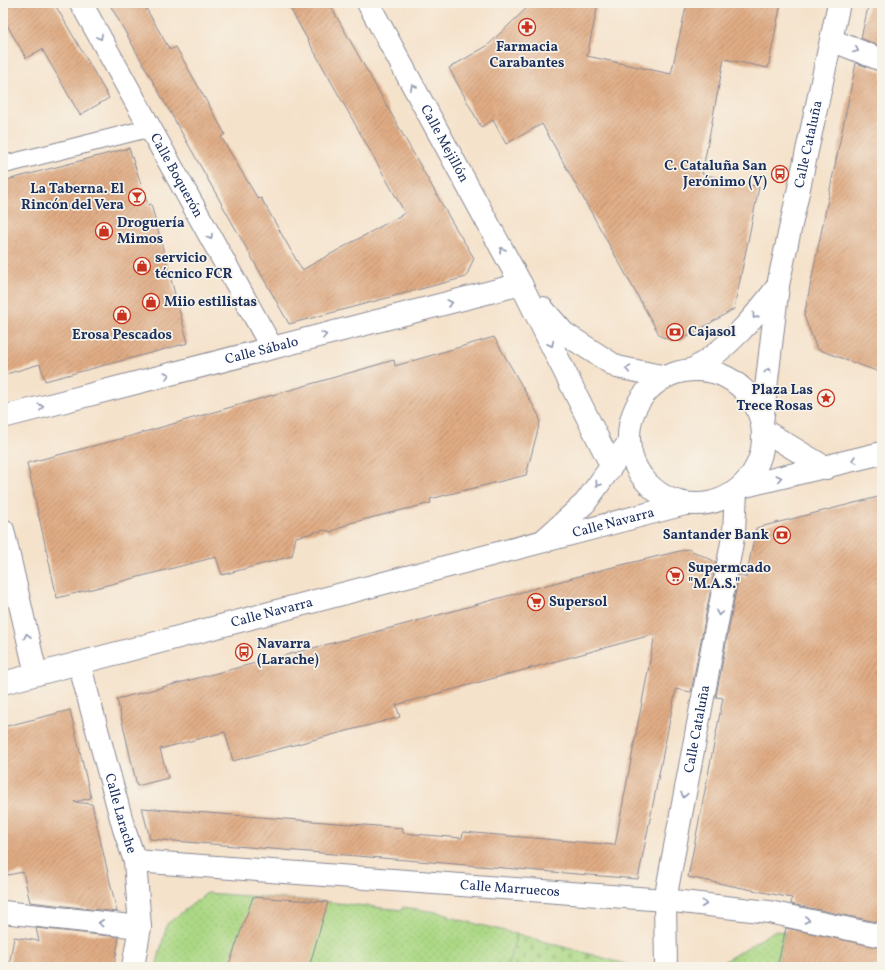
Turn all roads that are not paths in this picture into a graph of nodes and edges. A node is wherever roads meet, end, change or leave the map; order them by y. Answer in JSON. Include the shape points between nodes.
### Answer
{"nodes":[{"id":1,"x":81,"y":3,"type":"edge"},
{"id":2,"x":368,"y":3,"type":"edge"},
{"id":3,"x":838,"y":3,"type":"edge"},
{"id":4,"x":831,"y":40,"type":"junction"},
{"id":5,"x":882,"y":60,"type":"edge"},
{"id":6,"x":150,"y":128,"type":"junction"},
{"id":7,"x":3,"y":165,"type":"edge"},
{"id":8,"x":521,"y":284,"type":"junction"},
{"id":9,"x":778,"y":285,"type":"junction"},
{"id":10,"x":272,"y":348,"type":"junction"},
{"id":11,"x":692,"y":370,"type":"junction"},
{"id":12,"x":666,"y":377,"type":"junction"},
{"id":13,"x":3,"y":417,"type":"edge"},
{"id":14,"x":762,"y":426,"type":"junction"},
{"id":15,"x":629,"y":442,"type":"junction"},
{"id":16,"x":882,"y":453,"type":"edge"},
{"id":17,"x":611,"y":465,"type":"junction"},
{"id":18,"x":826,"y":468,"type":"junction"},
{"id":19,"x":739,"y":489,"type":"junction"},
{"id":20,"x":685,"y":504,"type":"junction"},
{"id":21,"x":3,"y":530,"type":"edge"},
{"id":22,"x":541,"y":542,"type":"junction"},
{"id":23,"x":79,"y":663,"type":"junction"},
{"id":24,"x":36,"y":674,"type":"junction"},
{"id":25,"x":3,"y":682,"type":"edge"},
{"id":26,"x":135,"y":861,"type":"junction"},
{"id":27,"x":665,"y":900,"type":"junction"},
{"id":28,"x":3,"y":912,"type":"edge"},
{"id":29,"x":140,"y":927,"type":"junction"},
{"id":30,"x":882,"y":936,"type":"edge"},
{"id":31,"x":133,"y":967,"type":"edge"},
{"id":32,"x":666,"y":967,"type":"edge"}],
"edges":[{"from":1,"to":6,"type":"street","name":"Calle Boquerón","one_way":true},
{"from":8,"to":2,"type":"street","name":"Calle Mejillón","one_way":true},
{"from":3,"to":4,"type":"street","name":"Calle Cataluña"},
{"from":4,"to":5,"type":"street","one_way":true},
{"from":4,"to":9,"type":"street","name":"Calle Cataluña"},
{"from":6,"to":7,"type":"lane"},
{"from":6,"to":10,"type":"street","name":"Calle Boquerón","one_way":true},
{"from":10,"to":8,"type":"street","name":"Calle Sábalo","one_way":true},
{"from":12,"to":8,"type":"street","name":"Calle Mejillón","one_way":true,"via":[[617,367],[588,350],[564,333]]},
{"from":8,"to":17,"type":"street","name":"Calle Mejillón","one_way":true},
{"from":9,"to":11,"type":"street","name":"Calle Cataluña","one_way":true,"via":[[750,323],[710,360]]},
{"from":14,"to":9,"type":"street","name":"Calle Cataluña","one_way":true},
{"from":13,"to":10,"type":"street","name":"Calle Sábalo","one_way":true},
{"from":11,"to":12,"type":"street"},
{"from":11,"to":14,"type":"street","via":[[723,375],[736,383],[757,408]]},
{"from":12,"to":15,"type":"street","via":[[650,388],[638,403],[631,422]]},
{"from":14,"to":18,"type":"street"},
{"from":14,"to":19,"type":"street","via":[[763,442],[756,467]]},
{"from":15,"to":17,"type":"street","name":"Calle Navarra"},
{"from":15,"to":20,"type":"street","via":[[637,470],[646,483],[658,493]]},
{"from":16,"to":18,"type":"street","one_way":true},
{"from":17,"to":22,"type":"street","name":"Calle Navarra","one_way":true,"via":[[585,503]]},
{"from":19,"to":18,"type":"street","one_way":true},
{"from":19,"to":20,"type":"street","via":[[712,503]]},
{"from":19,"to":27,"type":"street","name":"Calle Cataluña","one_way":true,"via":[[734,532]]},
{"from":20,"to":22,"type":"street","name":"Calle Navarra"},
{"from":24,"to":21,"type":"street","one_way":true},
{"from":22,"to":23,"type":"street","name":"Calle Navarra"},
{"from":23,"to":24,"type":"street","name":"Calle Navarra"},
{"from":23,"to":26,"type":"street","name":"Calle Larache"},
{"from":24,"to":25,"type":"street","name":"Calle Navarra"},
{"from":26,"to":27,"type":"street","name":"Calle Marruecos"},
{"from":26,"to":29,"type":"street","name":"Calle Larache"},
{"from":27,"to":30,"type":"street","name":"Calle Marruecos","one_way":true,"via":[[769,912]]},
{"from":27,"to":32,"type":"street","name":"Calle Cataluña"},
{"from":29,"to":28,"type":"street","one_way":true},
{"from":29,"to":31,"type":"street","name":"Calle Larache"}]}
